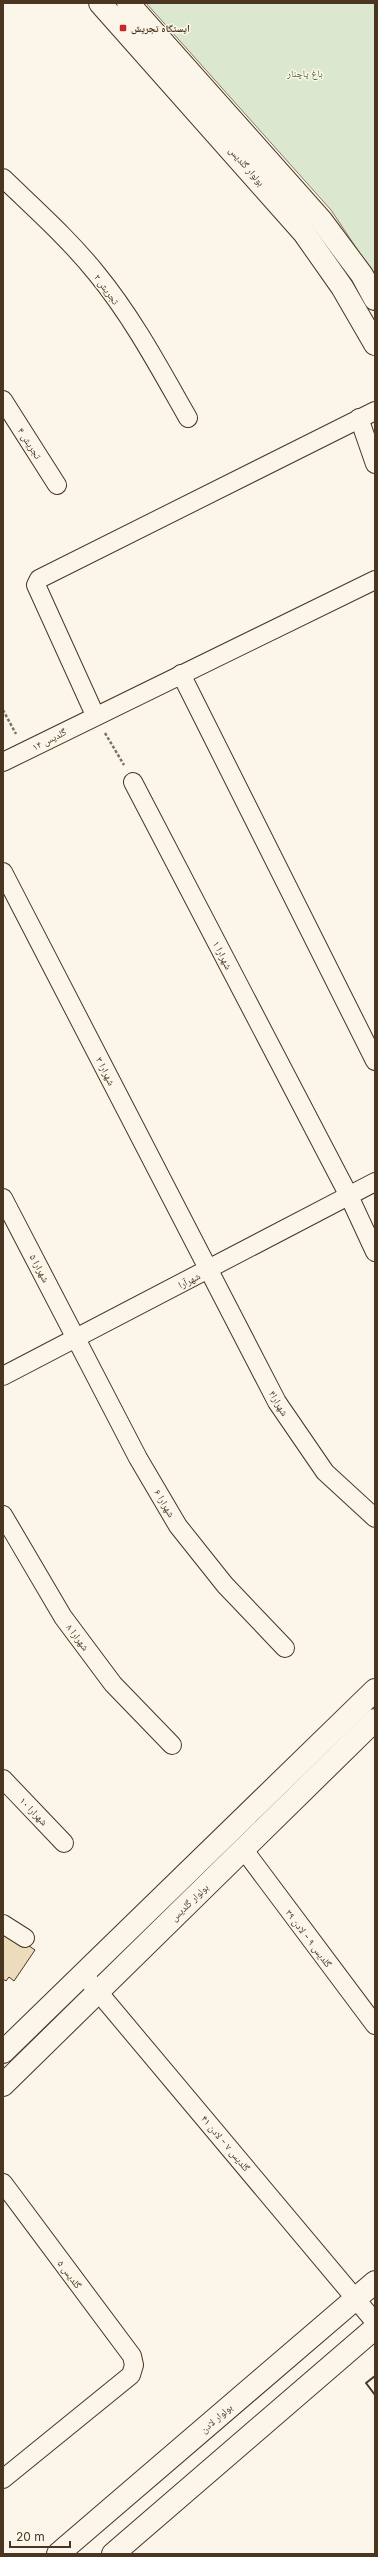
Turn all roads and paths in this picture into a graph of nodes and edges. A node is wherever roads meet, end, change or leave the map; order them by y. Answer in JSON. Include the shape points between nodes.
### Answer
{"nodes":[{"id":1,"x":100,"y":3,"type":"edge"},
{"id":2,"x":128,"y":3,"type":"edge"},
{"id":3,"x":3,"y":178,"type":"edge"},
{"id":4,"x":375,"y":299,"type":"edge"},
{"id":5,"x":375,"y":344,"type":"edge"},
{"id":6,"x":3,"y":400,"type":"edge"},
{"id":7,"x":367,"y":414,"type":"edge"},
{"id":8,"x":188,"y":418,"type":"dead end"},
{"id":9,"x":375,"y":464,"type":"edge"},
{"id":10,"x":57,"y":485,"type":"dead end"},
{"id":11,"x":375,"y":580,"type":"edge"},
{"id":12,"x":180,"y":674,"type":"junction"},
{"id":13,"x":3,"y":710,"type":"edge"},
{"id":14,"x":95,"y":715,"type":"junction"},
{"id":15,"x":25,"y":751,"type":"junction"},
{"id":16,"x":3,"y":762,"type":"edge"},
{"id":17,"x":133,"y":782,"type":"joint"},
{"id":18,"x":3,"y":872,"type":"edge"},
{"id":19,"x":375,"y":1060,"type":"edge"},
{"id":20,"x":375,"y":1182,"type":"edge"},
{"id":21,"x":349,"y":1196,"type":"junction"},
{"id":22,"x":3,"y":1198,"type":"edge"},
{"id":23,"x":375,"y":1252,"type":"edge"},
{"id":24,"x":209,"y":1270,"type":"junction"},
{"id":25,"x":77,"y":1337,"type":"junction"},
{"id":26,"x":3,"y":1376,"type":"edge"},
{"id":27,"x":3,"y":1515,"type":"edge"},
{"id":28,"x":375,"y":1518,"type":"edge"},
{"id":29,"x":285,"y":1648,"type":"dead end"},
{"id":30,"x":375,"y":1690,"type":"edge"},
{"id":31,"x":375,"y":1720,"type":"edge"},
{"id":32,"x":172,"y":1745,"type":"dead end"},
{"id":33,"x":3,"y":1779,"type":"edge"},
{"id":34,"x":64,"y":1843,"type":"dead end"},
{"id":35,"x":244,"y":1850,"type":"junction"},
{"id":36,"x":3,"y":1924,"type":"edge"},
{"id":37,"x":25,"y":1938,"type":"dead end"},
{"id":38,"x":91,"y":1982,"type":"junction"},
{"id":39,"x":375,"y":2025,"type":"edge"},
{"id":40,"x":3,"y":2052,"type":"edge"},
{"id":41,"x":3,"y":2084,"type":"edge"},
{"id":42,"x":3,"y":2184,"type":"edge"},
{"id":43,"x":375,"y":2282,"type":"edge"},
{"id":44,"x":355,"y":2298,"type":"junction"},
{"id":45,"x":375,"y":2322,"type":"edge"},
{"id":46,"x":375,"y":2328,"type":"edge"},
{"id":47,"x":3,"y":2479,"type":"edge"},
{"id":48,"x":58,"y":2554,"type":"edge"},
{"id":49,"x":113,"y":2554,"type":"edge"}],
"edges":[{"from":1,"to":5,"type":"street","name":"بولوار گلدیس","via":[[304,233],[342,287]]},
{"from":2,"to":4,"type":"street","name":"بولوار گلدیس","via":[[321,220],[362,275]]},
{"from":3,"to":8,"type":"street","name":"تجریش ۲","via":[[50,223],[97,274],[141,336]]},
{"from":6,"to":10,"type":"street","name":"تجریش ۴"},
{"from":7,"to":9,"type":"street"},
{"from":7,"to":14,"type":"street","via":[[39,579],[36,585]]},
{"from":11,"to":12,"type":"street","name":"گلدیس ۱۴"},
{"from":12,"to":14,"type":"street","name":"گلدیس ۱۴"},
{"from":12,"to":19,"type":"street"},
{"from":13,"to":15,"type":"path"},
{"from":14,"to":15,"type":"street","name":"گلدیس ۱۴"},
{"from":14,"to":17,"type":"path"},
{"from":15,"to":16,"type":"street","name":"گلدیس ۱۴"},
{"from":17,"to":21,"type":"street","name":"شهرارا ۱"},
{"from":18,"to":24,"type":"street","name":"شهرارا ۳"},
{"from":20,"to":21,"type":"street","name":"شهرآرا"},
{"from":21,"to":23,"type":"street","name":"شهرارا ۱"},
{"from":21,"to":24,"type":"street","name":"شهرآرا"},
{"from":22,"to":25,"type":"street","name":"شهرارا ۵"},
{"from":24,"to":25,"type":"street","name":"شهرآرا"},
{"from":24,"to":28,"type":"street","name":"شهرارا۴","via":[[277,1402],[324,1472]]},
{"from":25,"to":26,"type":"street","name":"شهرآرا"},
{"from":25,"to":29,"type":"street","name":"شهرارا ۶","via":[[138,1458],[178,1526],[225,1585]]},
{"from":27,"to":32,"type":"street","name":"شهرارا ۸","via":[[63,1617],[113,1684]]},
{"from":30,"to":38,"type":"street","name":"بولوار گلدیس"},
{"from":31,"to":35,"type":"street","name":"بولوار گلدیس"},
{"from":33,"to":34,"type":"street","name":"شهرارا ۱۰"},
{"from":35,"to":38,"type":"street","name":"بولوار گلدیس"},
{"from":35,"to":39,"type":"street","name":"گلدیس ۹ - لادن ۳۹"},
{"from":36,"to":37,"type":"street"},
{"from":38,"to":40,"type":"street","name":"بولوار گلدیس"},
{"from":38,"to":41,"type":"street","name":"بولوار گلدیس"},
{"from":38,"to":44,"type":"street","name":"گلدیس ۷ - لادن ۴۱"},
{"from":42,"to":47,"type":"street","name":"گلدیس ۵","via":[[132,2356],[134,2365],[131,2375]]},
{"from":43,"to":44,"type":"street","name":"بولوار لادن"},
{"from":44,"to":45,"type":"street","name":"گلدیس ۷ - لادن ۴۱"},
{"from":44,"to":48,"type":"street","name":"بولوار لادن"},
{"from":46,"to":49,"type":"street"}]}
